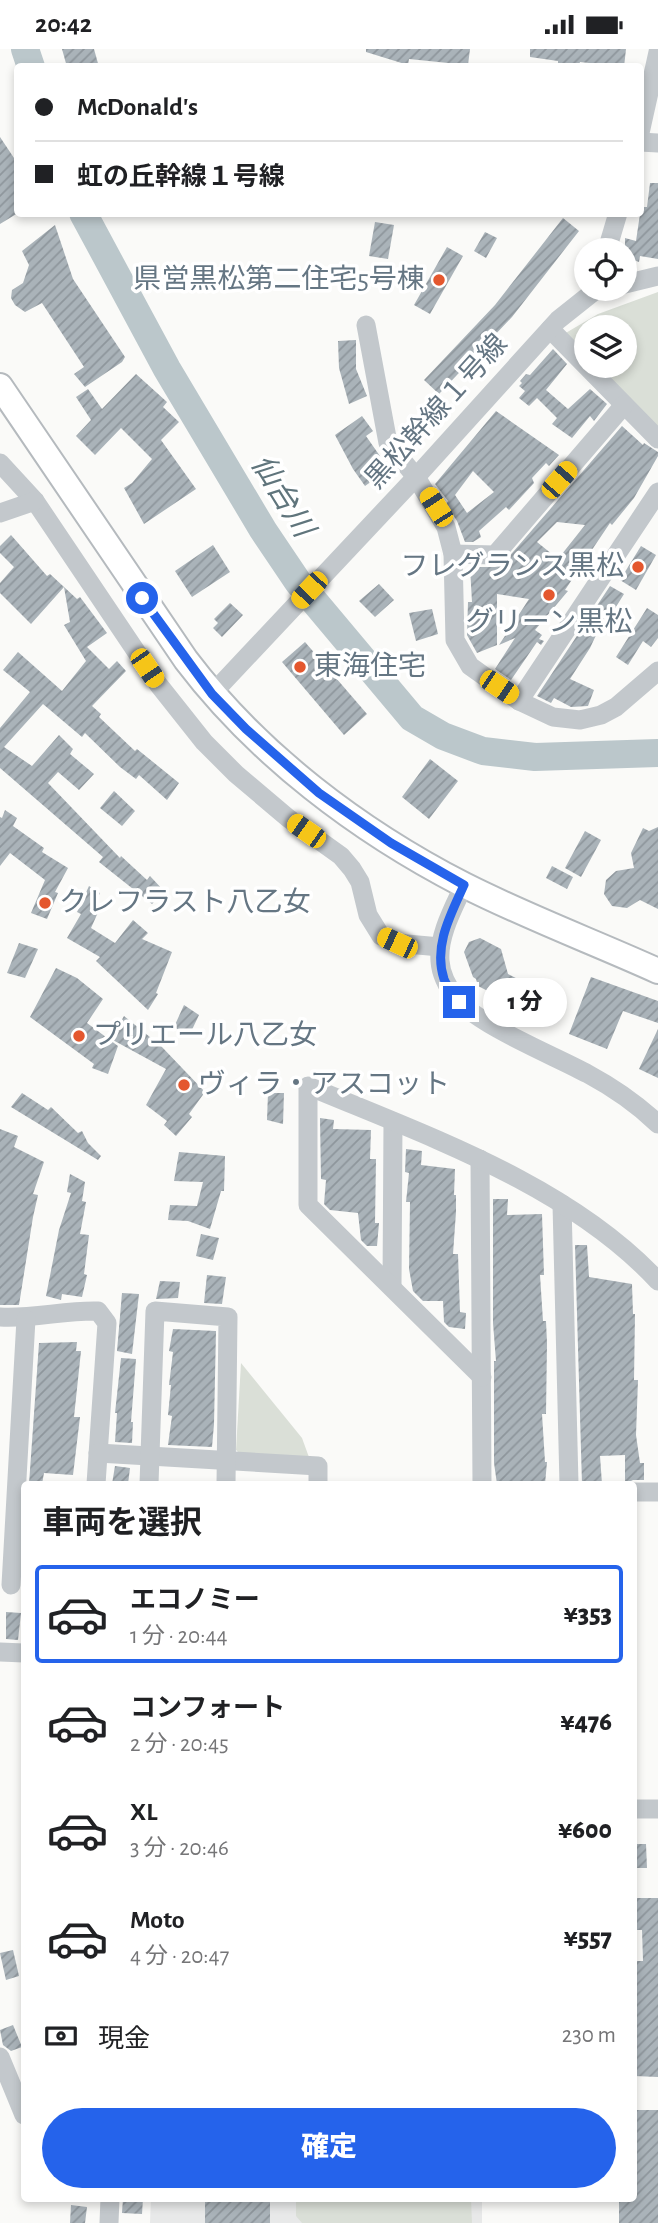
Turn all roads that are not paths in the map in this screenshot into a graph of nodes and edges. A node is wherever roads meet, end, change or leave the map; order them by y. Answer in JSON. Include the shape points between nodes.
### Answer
{"nodes":[{"id":1,"x":658,"y":52,"type":"edge"},
{"id":2,"x":644,"y":115,"type":"edge"},
{"id":3,"x":617,"y":217,"type":"edge"},
{"id":4,"x":611,"y":238,"type":"edge"},
{"id":5,"x":658,"y":276,"type":"edge"},
{"id":6,"x":637,"y":281,"type":"edge"},
{"id":7,"x":585,"y":301,"type":"edge"},
{"id":8,"x":366,"y":325,"type":"dead end"},
{"id":9,"x":550,"y":329,"type":"junction"},
{"id":10,"x":0,"y":386,"type":"edge"},
{"id":11,"x":624,"y":405,"type":"junction"},
{"id":12,"x":658,"y":439,"type":"edge"},
{"id":13,"x":0,"y":463,"type":"edge"},
{"id":14,"x":416,"y":477,"type":"junction"},
{"id":15,"x":658,"y":492,"type":"edge"},
{"id":16,"x":35,"y":501,"type":"junction"},
{"id":17,"x":0,"y":513,"type":"edge"},
{"id":18,"x":453,"y":554,"type":"junction"},
{"id":19,"x":658,"y":671,"type":"edge"},
{"id":20,"x":212,"y":694,"type":"junction"},
{"id":21,"x":519,"y":701,"type":"junction"},
{"id":22,"x":464,"y":885,"type":"junction"},
{"id":23,"x":440,"y":947,"type":"junction"},
{"id":24,"x":658,"y":971,"type":"edge"},
{"id":25,"x":393,"y":1122,"type":"junction"},
{"id":26,"x":658,"y":1124,"type":"edge"},
{"id":27,"x":480,"y":1159,"type":"junction"},
{"id":28,"x":562,"y":1204,"type":"junction"},
{"id":29,"x":658,"y":1282,"type":"edge"},
{"id":30,"x":393,"y":1287,"type":"junction"},
{"id":31,"x":0,"y":1317,"type":"edge"},
{"id":32,"x":26,"y":1318,"type":"junction"},
{"id":33,"x":482,"y":1377,"type":"junction"},
{"id":34,"x":98,"y":1453,"type":"junction"},
{"id":35,"x":150,"y":1457,"type":"junction"},
{"id":36,"x":227,"y":1461,"type":"junction"},
{"id":37,"x":96,"y":1481,"type":"edge"},
{"id":38,"x":149,"y":1481,"type":"edge"},
{"id":39,"x":226,"y":1481,"type":"edge"},
{"id":40,"x":318,"y":1481,"type":"edge"},
{"id":41,"x":482,"y":1481,"type":"edge"},
{"id":42,"x":569,"y":1481,"type":"edge"},
{"id":43,"x":637,"y":1492,"type":"edge"},
{"id":44,"x":658,"y":1492,"type":"edge"},
{"id":45,"x":12,"y":1585,"type":"edge"},
{"id":46,"x":0,"y":1651,"type":"edge"},
{"id":47,"x":21,"y":1653,"type":"edge"},
{"id":48,"x":637,"y":1809,"type":"edge"},
{"id":49,"x":658,"y":1809,"type":"edge"},
{"id":50,"x":0,"y":2057,"type":"edge"},
{"id":51,"x":21,"y":2094,"type":"edge"},
{"id":52,"x":110,"y":2202,"type":"edge"},
{"id":53,"x":109,"y":2223,"type":"edge"}],
"edges":[{"from":1,"to":2,"type":"street"},
{"from":3,"to":4,"type":"street"},
{"from":5,"to":6,"type":"street"},
{"from":7,"to":9,"type":"street","name":"黒松幹線１号線"},
{"from":8,"to":14,"type":"street","via":[[388,443]]},
{"from":9,"to":11,"type":"street"},
{"from":9,"to":14,"type":"street","name":"黒松幹線１号線"},
{"from":10,"to":20,"type":"main road"},
{"from":11,"to":12,"type":"street"},
{"from":11,"to":18,"type":"street","via":[[495,555]]},
{"from":13,"to":16,"type":"street"},
{"from":14,"to":18,"type":"street","via":[[446,527]]},
{"from":14,"to":20,"type":"street","name":"黒松幹線１号線"},
{"from":15,"to":21,"type":"street"},
{"from":16,"to":17,"type":"street"},
{"from":16,"to":23,"type":"street","via":[[158,684],[204,742],[288,818],[341,856],[360,882],[368,915],[381,936],[397,943]]},
{"from":18,"to":21,"type":"street","via":[[455,640],[470,666]]},
{"from":19,"to":21,"type":"street","via":[[616,707],[580,720],[553,717]]},
{"from":20,"to":22,"type":"main road","via":[[319,793],[391,843]]},
{"from":22,"to":23,"type":"street"},
{"from":22,"to":24,"type":"main road"},
{"from":23,"to":26,"type":"street","via":[[444,981],[459,1002],[590,1075],[634,1102]]},
{"from":25,"to":27,"type":"street"},
{"from":25,"to":30,"type":"street"},
{"from":25,"to":30,"type":"street","via":[[308,1086],[308,1205]]},
{"from":27,"to":28,"type":"street"},
{"from":27,"to":33,"type":"street"},
{"from":28,"to":29,"type":"street","via":[[618,1242]]},
{"from":28,"to":42,"type":"street"},
{"from":30,"to":33,"type":"street"},
{"from":31,"to":32,"type":"street"},
{"from":32,"to":34,"type":"street","via":[[82,1310],[98,1311],[107,1323]]},
{"from":32,"to":45,"type":"street"},
{"from":33,"to":41,"type":"street"},
{"from":34,"to":35,"type":"street"},
{"from":34,"to":37,"type":"street"},
{"from":35,"to":36,"type":"street"},
{"from":35,"to":36,"type":"street","via":[[155,1311],[228,1317]]},
{"from":35,"to":38,"type":"street"},
{"from":36,"to":39,"type":"street"},
{"from":36,"to":40,"type":"street","via":[[318,1466]]},
{"from":43,"to":44,"type":"street"},
{"from":46,"to":47,"type":"street"},
{"from":48,"to":49,"type":"street"},
{"from":50,"to":51,"type":"street"},
{"from":52,"to":53,"type":"street"}]}
